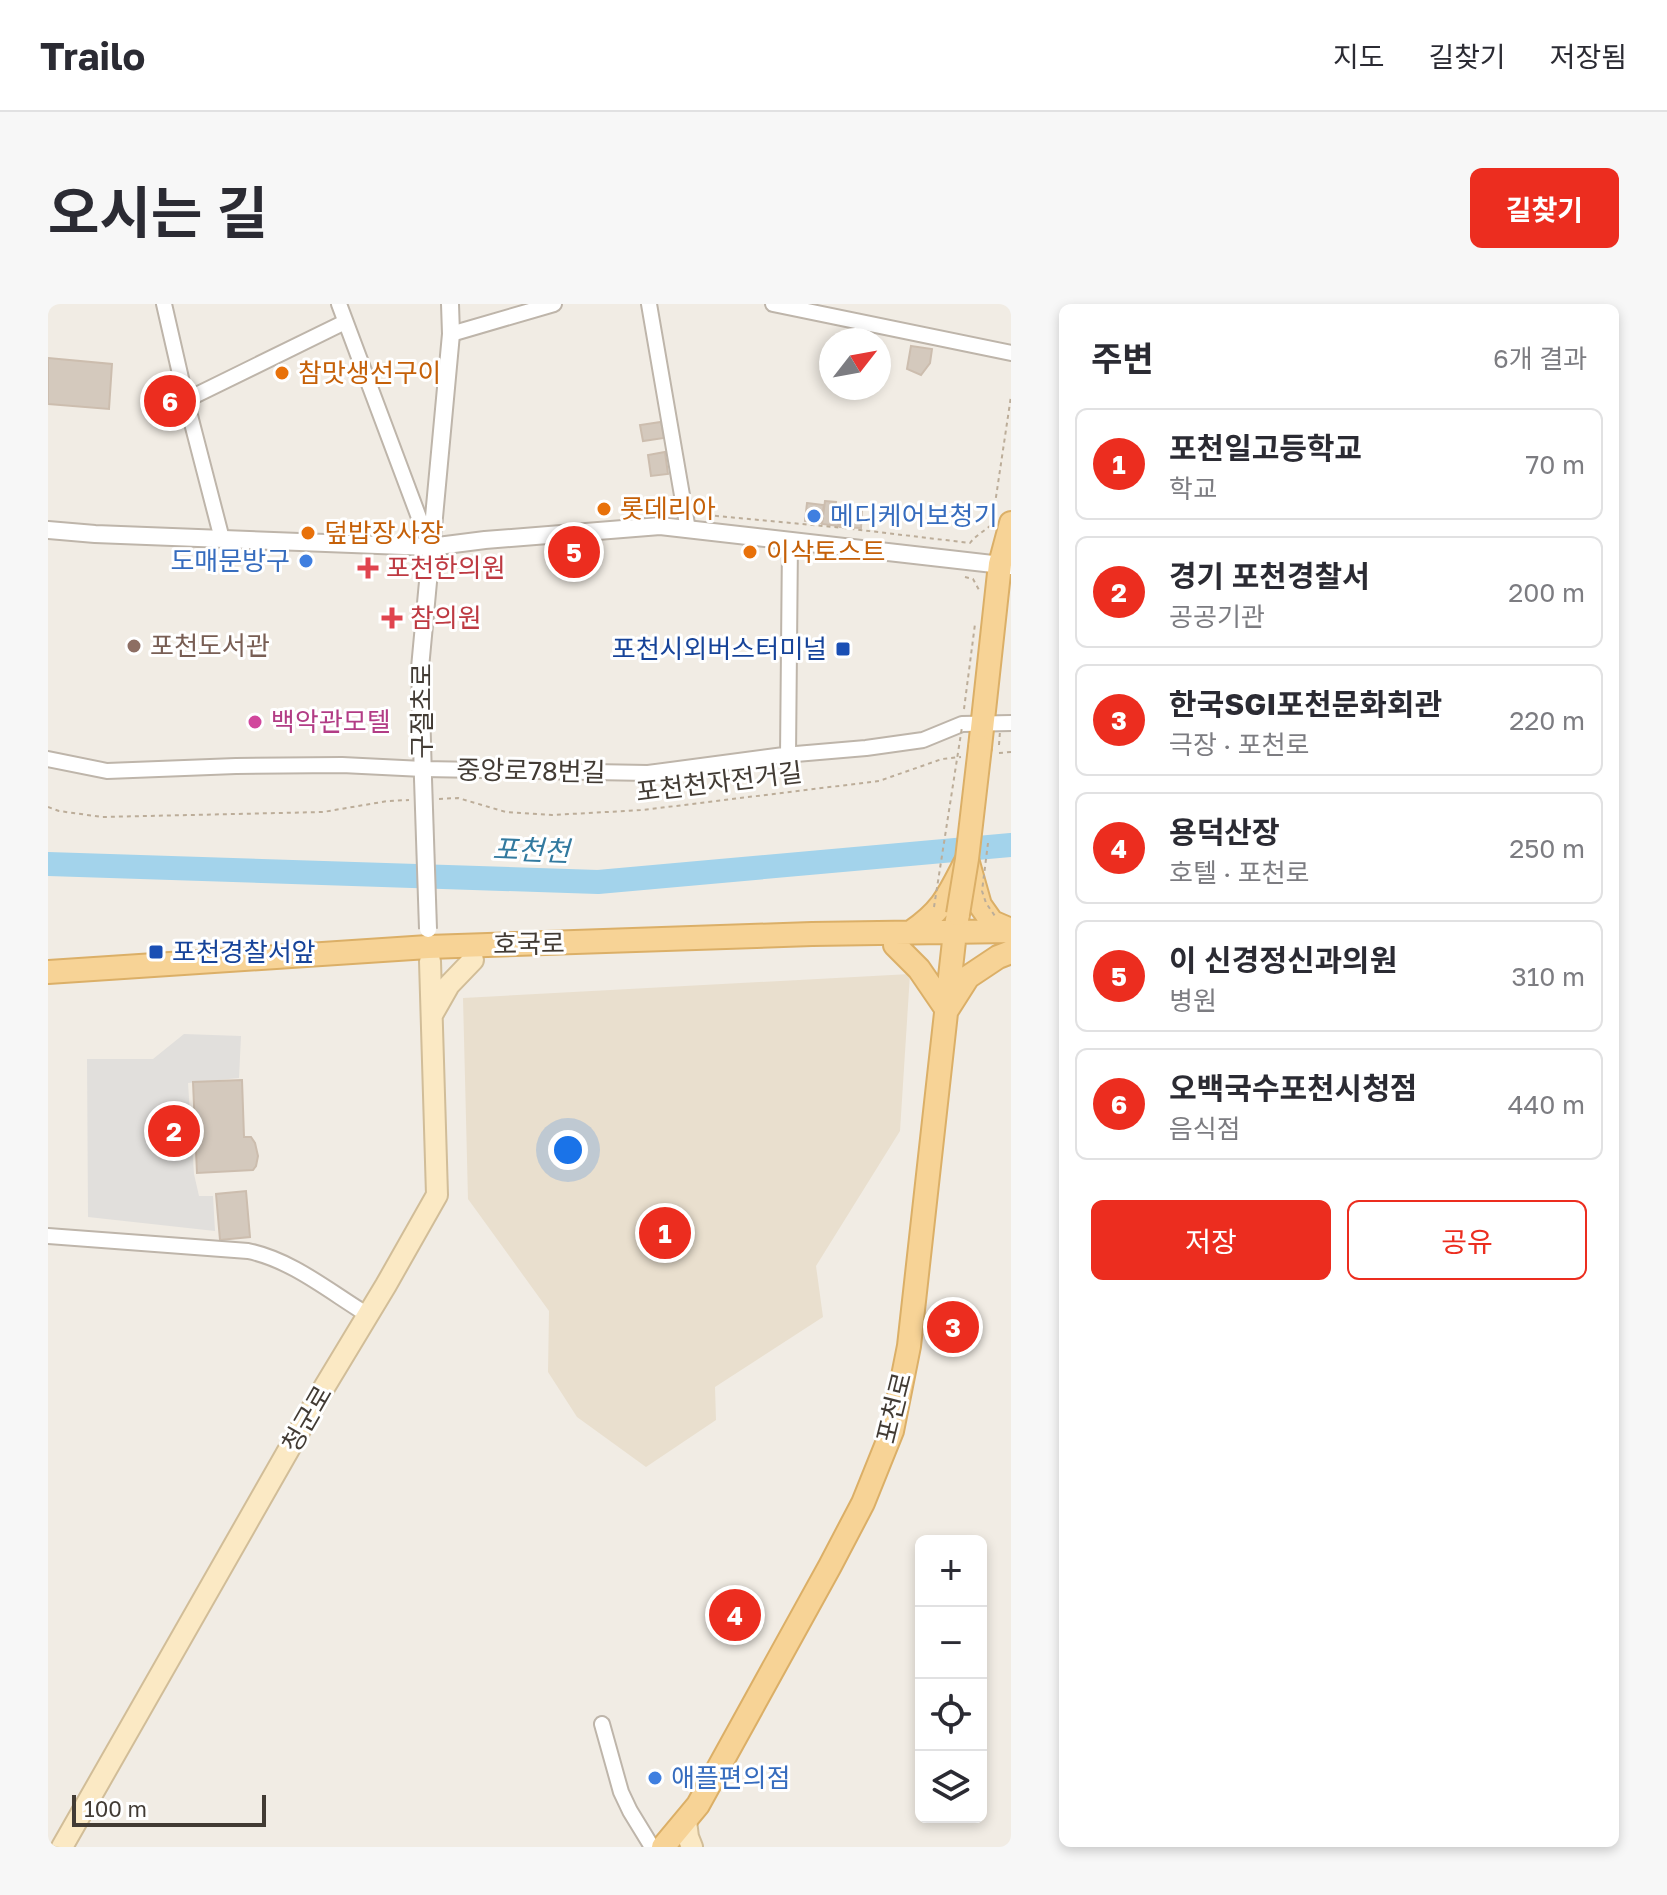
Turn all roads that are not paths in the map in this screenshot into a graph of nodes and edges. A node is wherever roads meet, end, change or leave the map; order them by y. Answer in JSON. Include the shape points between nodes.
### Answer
{"nodes":[{"id":1,"x":164,"y":304,"type":"edge"},
{"id":2,"x":339,"y":304,"type":"edge"},
{"id":3,"x":450,"y":304,"type":"edge"},
{"id":4,"x":554,"y":304,"type":"edge"},
{"id":5,"x":649,"y":304,"type":"edge"},
{"id":6,"x":773,"y":304,"type":"edge"},
{"id":7,"x":345,"y":322,"type":"junction"},
{"id":8,"x":451,"y":334,"type":"junction"},
{"id":9,"x":1011,"y":353,"type":"edge"},
{"id":10,"x":186,"y":400,"type":"junction"},
{"id":11,"x":1011,"y":523,"type":"edge"},
{"id":12,"x":48,"y":530,"type":"edge"},
{"id":13,"x":688,"y":530,"type":"junction"},
{"id":14,"x":222,"y":539,"type":"junction"},
{"id":15,"x":790,"y":541,"type":"junction"},
{"id":16,"x":430,"y":547,"type":"junction"},
{"id":17,"x":1006,"y":565,"type":"edge"},
{"id":18,"x":984,"y":726,"type":"edge"},
{"id":19,"x":788,"y":755,"type":"junction"},
{"id":20,"x":48,"y":759,"type":"edge"},
{"id":21,"x":423,"y":774,"type":"junction"},
{"id":22,"x":967,"y":859,"type":"junction"},
{"id":23,"x":999,"y":920,"type":"edge"},
{"id":24,"x":956,"y":930,"type":"junction"},
{"id":25,"x":903,"y":939,"type":"junction"},
{"id":26,"x":1011,"y":944,"type":"edge"},
{"id":27,"x":429,"y":946,"type":"junction"},
{"id":28,"x":1011,"y":952,"type":"edge"},
{"id":29,"x":473,"y":960,"type":"junction"},
{"id":30,"x":48,"y":972,"type":"edge"},
{"id":31,"x":48,"y":984,"type":"edge"},
{"id":32,"x":947,"y":1010,"type":"junction"},
{"id":33,"x":432,"y":1015,"type":"junction"},
{"id":34,"x":48,"y":1236,"type":"edge"},
{"id":35,"x":368,"y":1315,"type":"junction"},
{"id":36,"x":602,"y":1724,"type":"dead end"},
{"id":37,"x":686,"y":1821,"type":"junction"},
{"id":38,"x":62,"y":1847,"type":"edge"},
{"id":39,"x":652,"y":1847,"type":"edge"},
{"id":40,"x":663,"y":1847,"type":"edge"},
{"id":41,"x":692,"y":1847,"type":"edge"}],
"edges":[{"from":1,"to":10,"type":"street"},
{"from":2,"to":7,"type":"street"},
{"from":3,"to":8,"type":"street","name":"구절초로"},
{"from":4,"to":8,"type":"street"},
{"from":5,"to":13,"type":"street"},
{"from":6,"to":9,"type":"street"},
{"from":7,"to":10,"type":"street"},
{"from":7,"to":16,"type":"street"},
{"from":8,"to":16,"type":"street","name":"구절초로"},
{"from":10,"to":14,"type":"street"},
{"from":11,"to":17,"type":"main road"},
{"from":12,"to":14,"type":"street"},
{"from":13,"to":15,"type":"street"},
{"from":13,"to":16,"type":"street","via":[[660,526]]},
{"from":14,"to":16,"type":"street"},
{"from":15,"to":17,"type":"street"},
{"from":15,"to":19,"type":"street"},
{"from":16,"to":21,"type":"street","name":"구절초로","via":[[420,668]]},
{"from":17,"to":18,"type":"main road"},
{"from":18,"to":19,"type":"street","name":"중앙로78번길","via":[[923,740]]},
{"from":18,"to":22,"type":"main road","name":"포천로","bridge":true,"via":[[986,754]]},
{"from":19,"to":21,"type":"street","name":"중앙로78번길","via":[[648,773]]},
{"from":20,"to":21,"type":"street","name":"중앙로78번길","via":[[107,771],[312,765]]},
{"from":21,"to":27,"type":"street","name":"구절초로","bridge":true},
{"from":22,"to":23,"type":"main road","bridge":true},
{"from":22,"to":24,"type":"main road","name":"포천로","bridge":true},
{"from":22,"to":25,"type":"main road","bridge":true,"via":[[945,900]]},
{"from":23,"to":24,"type":"main road","name":"호국로"},
{"from":24,"to":25,"type":"main road","name":"호국로"},
{"from":24,"to":26,"type":"main road","name":"호국로"},
{"from":24,"to":32,"type":"main road","name":"포천로"},
{"from":25,"to":27,"type":"main road","name":"호국로"},
{"from":25,"to":29,"type":"main road","name":"호국로"},
{"from":25,"to":32,"type":"main road"},
{"from":27,"to":29,"type":"main road","name":"호국로"},
{"from":27,"to":30,"type":"main road","name":"호국로"},
{"from":27,"to":31,"type":"main road","name":"호국로"},
{"from":27,"to":33,"type":"main road","name":"청군로"},
{"from":28,"to":32,"type":"main road","via":[[968,977]]},
{"from":29,"to":33,"type":"main road","via":[[449,985]]},
{"from":32,"to":37,"type":"main road","name":"포천로","via":[[909,1346],[892,1431],[830,1566]]},
{"from":33,"to":35,"type":"main road","name":"청군로","via":[[437,1195]]},
{"from":34,"to":35,"type":"street","via":[[268,1255]]},
{"from":35,"to":38,"type":"main road","name":"청군로"},
{"from":36,"to":39,"type":"street","via":[[621,1792]]},
{"from":37,"to":40,"type":"main road","name":"포천로"},
{"from":37,"to":41,"type":"main road"}]}
